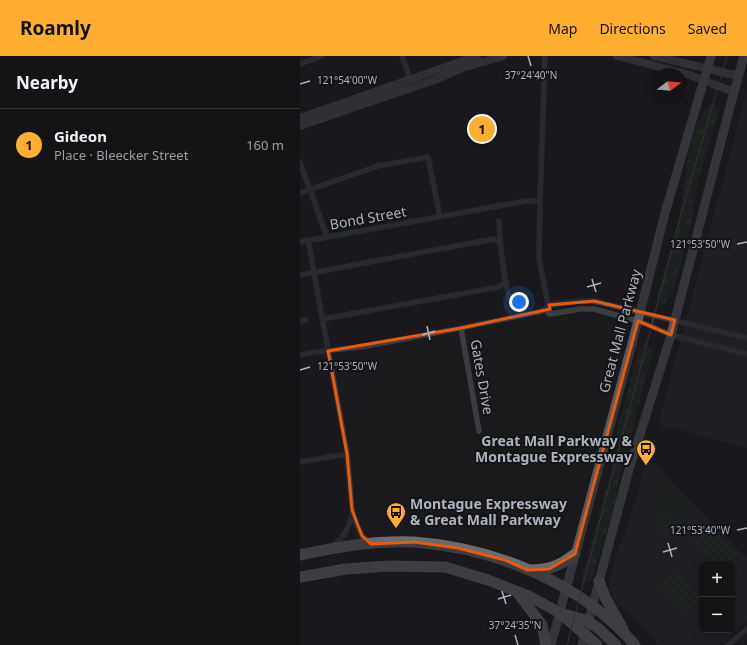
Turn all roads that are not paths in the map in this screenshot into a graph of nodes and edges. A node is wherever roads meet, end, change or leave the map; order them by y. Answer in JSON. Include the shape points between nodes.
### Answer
{"nodes":[{"id":1,"x":322,"y":56,"type":"edge"},
{"id":2,"x":402,"y":56,"type":"edge"},
{"id":3,"x":477,"y":56,"type":"edge"},
{"id":4,"x":503,"y":56,"type":"edge"},
{"id":5,"x":545,"y":56,"type":"edge"},
{"id":6,"x":617,"y":56,"type":"edge"},
{"id":7,"x":654,"y":56,"type":"edge"},
{"id":8,"x":711,"y":56,"type":"edge"},
{"id":9,"x":744,"y":56,"type":"edge"},
{"id":10,"x":300,"y":64,"type":"edge"},
{"id":11,"x":707,"y":69,"type":"junction"},
{"id":12,"x":738,"y":76,"type":"junction"},
{"id":13,"x":410,"y":79,"type":"junction"},
{"id":14,"x":704,"y":80,"type":"junction"},
{"id":15,"x":734,"y":92,"type":"junction"},
{"id":16,"x":300,"y":118,"type":"edge"},
{"id":17,"x":300,"y":126,"type":"edge"},
{"id":18,"x":300,"y":162,"type":"edge"},
{"id":19,"x":310,"y":190,"type":"junction"},
{"id":20,"x":300,"y":193,"type":"edge"},
{"id":21,"x":540,"y":201,"type":"junction"},
{"id":22,"x":440,"y":217,"type":"junction"},
{"id":23,"x":500,"y":221,"type":"dead end"},
{"id":24,"x":327,"y":237,"type":"junction"},
{"id":25,"x":308,"y":240,"type":"junction"},
{"id":26,"x":300,"y":242,"type":"edge"},
{"id":27,"x":500,"y":243,"type":"junction"},
{"id":28,"x":314,"y":272,"type":"junction"},
{"id":29,"x":300,"y":275,"type":"edge"},
{"id":30,"x":505,"y":283,"type":"junction"},
{"id":31,"x":510,"y":300,"type":"dead end"},
{"id":32,"x":549,"y":305,"type":"junction"},
{"id":33,"x":542,"y":311,"type":"junction"},
{"id":34,"x":550,"y":314,"type":"junction"},
{"id":35,"x":639,"y":317,"type":"junction"},
{"id":36,"x":323,"y":319,"type":"junction"},
{"id":37,"x":675,"y":320,"type":"junction"},
{"id":38,"x":461,"y":328,"type":"junction"},
{"id":39,"x":671,"y":335,"type":"junction"},
{"id":40,"x":747,"y":338,"type":"edge"},
{"id":41,"x":328,"y":351,"type":"junction"},
{"id":42,"x":747,"y":354,"type":"edge"},
{"id":43,"x":300,"y":355,"type":"edge"},
{"id":44,"x":479,"y":431,"type":"dead end"},
{"id":45,"x":347,"y":454,"type":"junction"},
{"id":46,"x":300,"y":462,"type":"edge"},
{"id":47,"x":352,"y":510,"type":"junction"},
{"id":48,"x":371,"y":544,"type":"junction"},
{"id":49,"x":331,"y":548,"type":"junction"},
{"id":50,"x":575,"y":554,"type":"junction"},
{"id":51,"x":300,"y":555,"type":"edge"},
{"id":52,"x":527,"y":570,"type":"junction"},
{"id":53,"x":300,"y":577,"type":"edge"},
{"id":54,"x":599,"y":581,"type":"junction"},
{"id":55,"x":566,"y":588,"type":"junction"},
{"id":56,"x":517,"y":591,"type":"junction"},
{"id":57,"x":592,"y":607,"type":"junction"},
{"id":58,"x":560,"y":613,"type":"junction"},
{"id":59,"x":588,"y":621,"type":"junction"},
{"id":60,"x":747,"y":629,"type":"edge"},
{"id":61,"x":626,"y":635,"type":"junction"},
{"id":62,"x":584,"y":640,"type":"edge"},
{"id":63,"x":546,"y":645,"type":"edge"},
{"id":64,"x":551,"y":645,"type":"edge"},
{"id":65,"x":597,"y":645,"type":"edge"},
{"id":66,"x":616,"y":645,"type":"edge"},
{"id":67,"x":635,"y":645,"type":"edge"},
{"id":68,"x":728,"y":645,"type":"edge"}],
"edges":[{"from":1,"to":10,"type":"street"},
{"from":2,"to":13,"type":"street"},
{"from":3,"to":13,"type":"main road"},
{"from":4,"to":17,"type":"main road","via":[[462,68]]},
{"from":5,"to":21,"type":"street"},
{"from":6,"to":14,"type":"main road"},
{"from":7,"to":11,"type":"main road"},
{"from":8,"to":11,"type":"main road","name":"Great Mall Parkway"},
{"from":9,"to":12,"type":"main road"},
{"from":11,"to":12,"type":"main road"},
{"from":11,"to":14,"type":"main road","name":"Great Mall Parkway"},
{"from":12,"to":15,"type":"main road"},
{"from":13,"to":16,"type":"main road"},
{"from":14,"to":15,"type":"main road"},
{"from":14,"to":35,"type":"main road","name":"Great Mall Parkway","via":[[665,213]]},
{"from":15,"to":37,"type":"main road"},
{"from":18,"to":19,"type":"street"},
{"from":19,"to":20,"type":"street"},
{"from":19,"to":22,"type":"street","via":[[378,166],[428,157]]},
{"from":19,"to":24,"type":"street"},
{"from":21,"to":22,"type":"street","name":"Bond Street","via":[[526,201]]},
{"from":21,"to":32,"type":"street","via":[[539,259]]},
{"from":22,"to":24,"type":"street","name":"Bond Street"},
{"from":23,"to":27,"type":"street"},
{"from":24,"to":25,"type":"street","name":"Bond Street"},
{"from":25,"to":26,"type":"street","name":"Bond Street"},
{"from":25,"to":28,"type":"street"},
{"from":27,"to":28,"type":"street","via":[[494,239]]},
{"from":27,"to":30,"type":"street"},
{"from":28,"to":29,"type":"street"},
{"from":28,"to":36,"type":"street"},
{"from":30,"to":31,"type":"street"},
{"from":30,"to":36,"type":"street","via":[[499,287]]},
{"from":32,"to":33,"type":"street"},
{"from":32,"to":34,"type":"street"},
{"from":32,"to":35,"type":"street","via":[[594,301]]},
{"from":33,"to":34,"type":"street"},
{"from":33,"to":38,"type":"street"},
{"from":34,"to":35,"type":"street","via":[[594,309]]},
{"from":35,"to":37,"type":"street"},
{"from":35,"to":39,"type":"street"},
{"from":35,"to":50,"type":"main road","name":"Great Mall Parkway"},
{"from":36,"to":41,"type":"street"},
{"from":37,"to":39,"type":"main road"},
{"from":37,"to":40,"type":"street"},
{"from":38,"to":41,"type":"street"},
{"from":38,"to":44,"type":"street","name":"Gates Drive"},
{"from":39,"to":42,"type":"street"},
{"from":39,"to":54,"type":"main road","via":[[628,473]]},
{"from":41,"to":43,"type":"street"},
{"from":41,"to":45,"type":"street"},
{"from":45,"to":46,"type":"street"},
{"from":45,"to":47,"type":"street"},
{"from":47,"to":48,"type":"street","via":[[362,536]]},
{"from":47,"to":49,"type":"street","via":[[350,524],[344,536]]},
{"from":48,"to":49,"type":"highway"},
{"from":48,"to":52,"type":"highway","via":[[414,542],[458,548],[505,560]]},
{"from":49,"to":51,"type":"highway"},
{"from":50,"to":52,"type":"highway","via":[[549,569]]},
{"from":50,"to":55,"type":"main road","name":"Great Mall Parkway"},
{"from":52,"to":55,"type":"highway"},
{"from":53,"to":56,"type":"highway","via":[[346,569],[389,566],[445,567]]},
{"from":54,"to":57,"type":"main road"},
{"from":54,"to":61,"type":"highway"},
{"from":55,"to":57,"type":"highway"},
{"from":55,"to":58,"type":"main road","name":"Great Mall Parkway"},
{"from":56,"to":58,"type":"highway"},
{"from":56,"to":63,"type":"highway","via":[[542,625]]},
{"from":57,"to":59,"type":"main road"},
{"from":57,"to":61,"type":"highway"},
{"from":58,"to":59,"type":"highway"},
{"from":58,"to":62,"type":"highway"},
{"from":58,"to":64,"type":"main road","name":"Great Mall Parkway"},
{"from":59,"to":62,"type":"main road"},
{"from":59,"to":66,"type":"highway"},
{"from":60,"to":68,"type":"street"},
{"from":61,"to":67,"type":"highway"},
{"from":62,"to":65,"type":"highway"}]}
